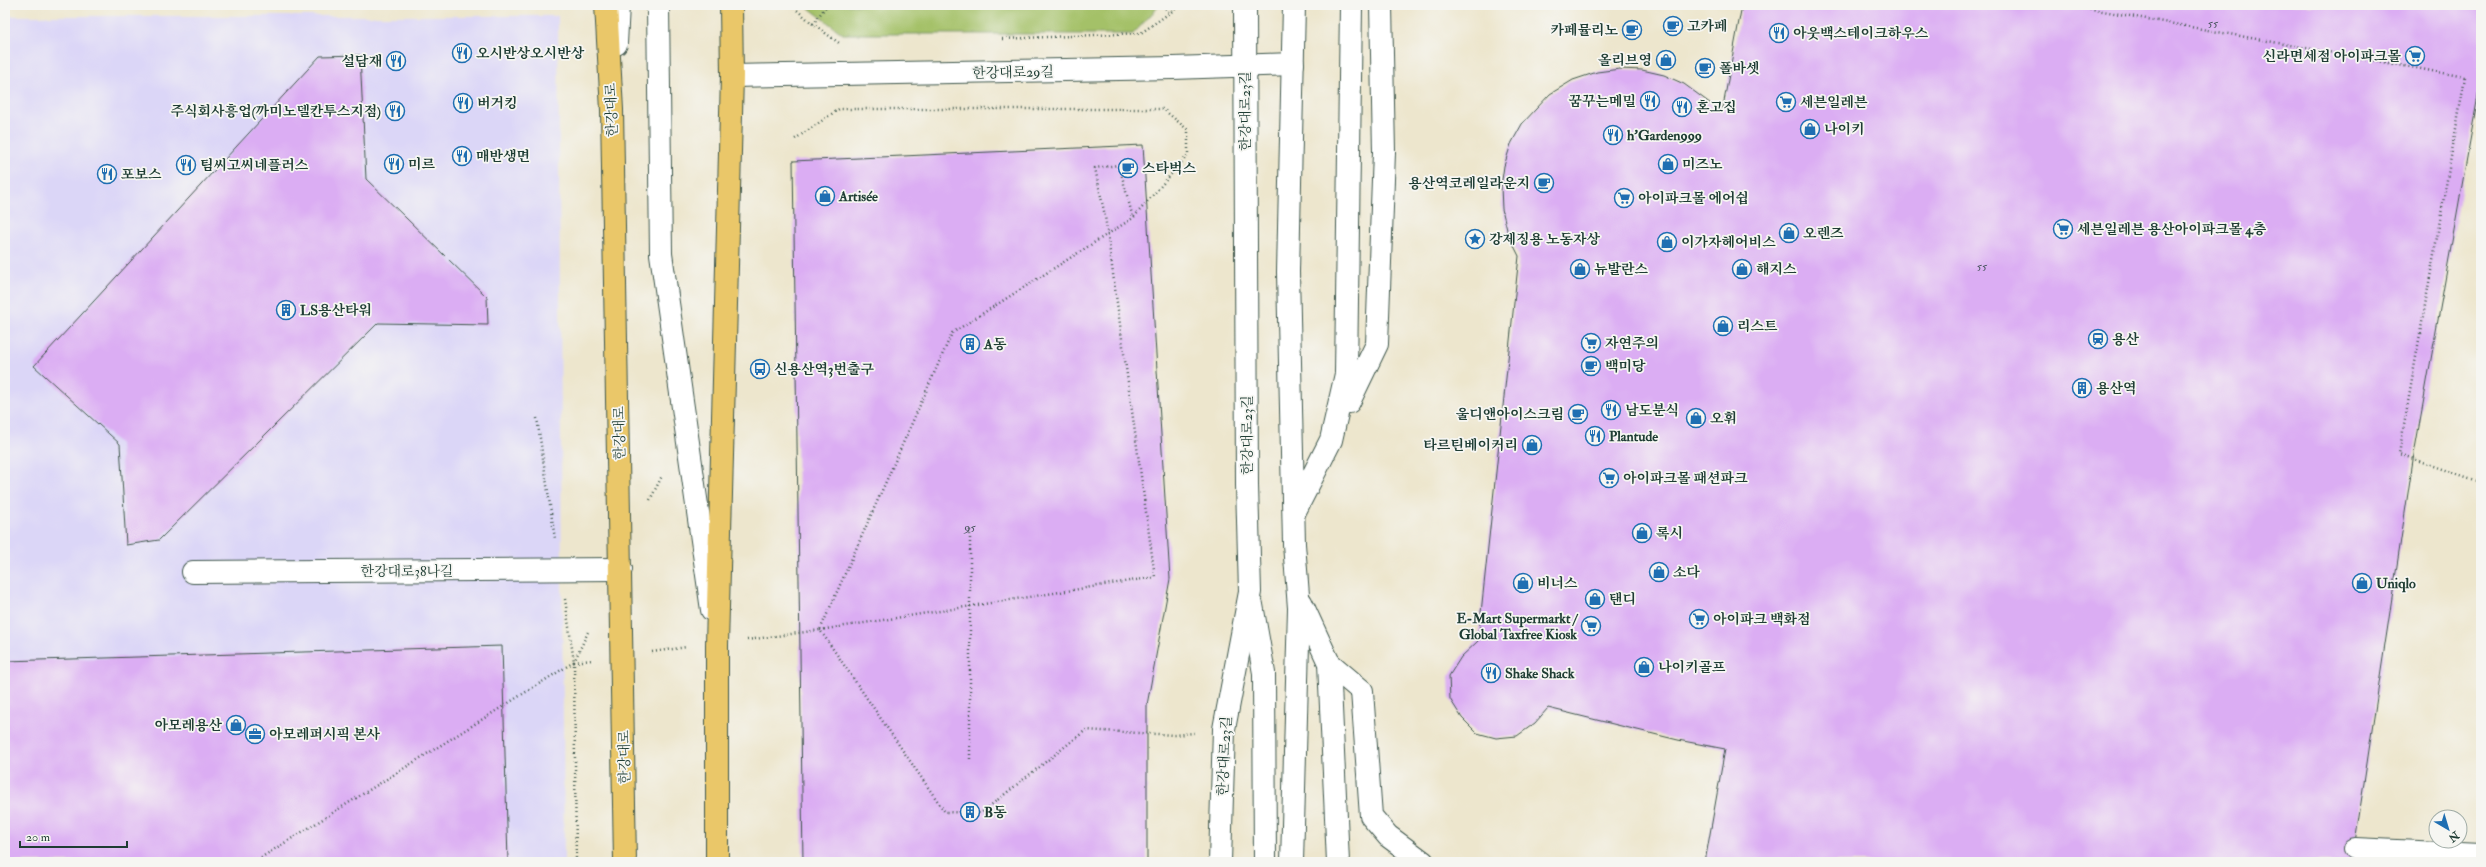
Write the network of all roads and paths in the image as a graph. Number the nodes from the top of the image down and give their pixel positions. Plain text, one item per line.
1 (606, 5) edge
2 (618, 5) edge
3 (658, 5) edge
4 (731, 5) edge
5 (791, 5) edge
6 (827, 5) edge
7 (1163, 5) edge
8 (1181, 5) edge
9 (1245, 5) edge
10 (1294, 5) edge
11 (1351, 5) edge
12 (1381, 5) edge
13 (2070, 5) edge
14 (1170, 14) junction
15 (812, 24) junction
16 (1000, 39) dead end
17 (842, 44) dead end
18 (1293, 64) junction
19 (1245, 65) junction
20 (732, 76) junction
21 (612, 110) junction
22 (795, 139) dead end
23 (1133, 218) junction
24 (537, 418) dead end
25 (1331, 440) junction
26 (2481, 482) edge
27 (1294, 514) junction
28 (970, 530) dead end
29 (556, 544) dead end
30 (621, 570) junction
31 (192, 572) dead end
32 (564, 591) dead end
33 (1297, 591) junction
34 (1250, 592) junction
35 (820, 630) junction
36 (741, 640) dead end
37 (717, 645) junction
38 (693, 647) dead end
39 (646, 653) dead end
40 (598, 659) dead end
41 (574, 662) junction
42 (1329, 670) junction
43 (1224, 729) junction
44 (970, 761) dead end
45 (2354, 848) dead end
46 (2481, 854) edge
47 (254, 862) edge
48 (576, 862) edge
49 (625, 862) edge
50 (717, 862) edge
51 (1220, 862) edge
52 (1265, 862) edge
53 (1292, 862) edge
54 (1338, 862) edge
55 (1423, 862) edge

1 - 21 main road, 한강대로
2 - 21 street
3 - 37 street
4 - 20 main road
5 - 15 path
6 - 15 path
7 - 14 path
8 - 14 path
9 - 19 street, 한강대로23길
10 - 18 street
11 - 25 street
12 - 25 street
13 - 26 path, bridge
14 - 16 path
15 - 17 path
18 - 19 street, 한강대로29길
18 - 27 street
19 - 20 street, 한강대로29길
19 - 34 street, 한강대로23길
20 - 37 main road
21 - 30 main road, 한강대로
22 - 23 path
23 - 35 path
23 - 35 path
24 - 29 path
25 - 27 street
27 - 33 street
28 - 44 path
30 - 31 street, 한강대로38나길
30 - 49 main road, 한강대로
32 - 41 path
33 - 42 street
33 - 53 street
34 - 43 street, 한강대로23길
34 - 52 street
35 - 36 path
35 - 43 path
37 - 50 main road
38 - 39 path
40 - 41 path
41 - 47 path
41 - 48 path
42 - 54 street
42 - 55 street
43 - 51 street, 한강대로23길
45 - 46 street

